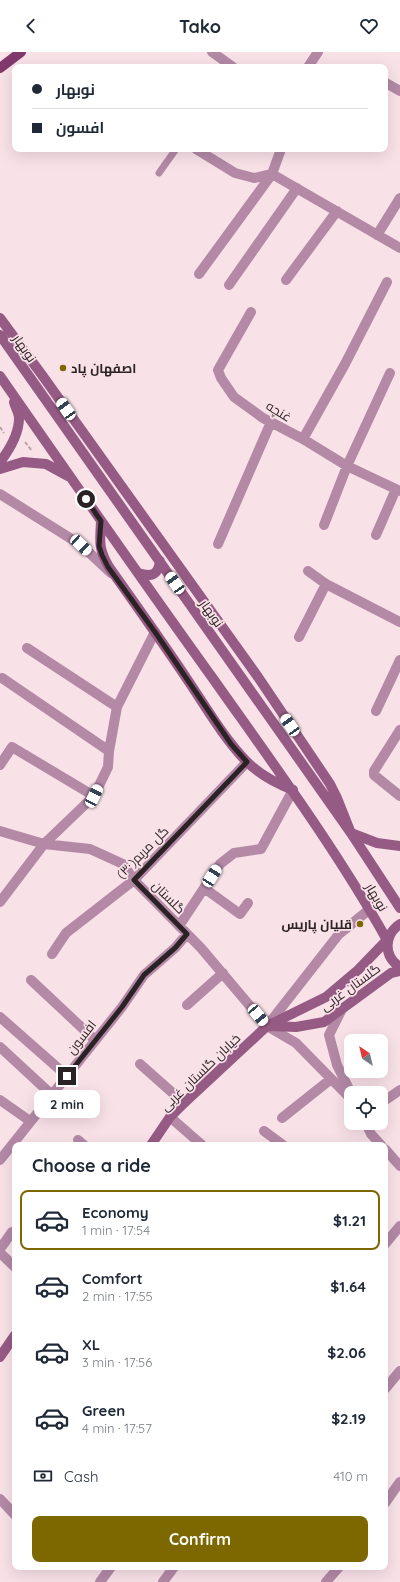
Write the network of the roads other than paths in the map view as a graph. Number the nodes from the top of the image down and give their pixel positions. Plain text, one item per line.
1 (21, 52) edge
2 (212, 52) edge
3 (318, 52) edge
4 (224, 56) edge
5 (231, 64) edge
6 (310, 64) edge
7 (0, 68) edge
8 (388, 85) edge
9 (400, 91) edge
10 (174, 152) edge
11 (201, 152) edge
12 (280, 152) edge
13 (159, 173) dead end
14 (272, 174) junction
15 (297, 188) junction
16 (400, 198) edge
17 (337, 211) junction
18 (377, 235) junction
19 (400, 248) edge
20 (199, 274) dead end
21 (286, 280) dead end
22 (388, 282) dead end
23 (229, 285) dead end
24 (251, 312) dead end
25 (0, 318) edge
26 (0, 335) edge
27 (390, 373) dead end
28 (0, 376) edge
29 (42, 376) junction
30 (33, 381) junction
31 (9, 389) junction
32 (271, 422) junction
33 (303, 439) junction
34 (0, 462) edge
35 (347, 466) junction
36 (107, 467) junction
37 (0, 468) edge
38 (98, 473) junction
39 (70, 476) junction
40 (398, 490) edge
41 (0, 494) edge
42 (101, 521) junction
43 (324, 525) dead end
44 (376, 536) dead end
45 (218, 544) dead end
46 (160, 561) junction
47 (308, 571) dead end
48 (138, 573) junction
49 (115, 577) junction
50 (326, 584) junction
51 (400, 622) edge
52 (155, 632) junction
53 (300, 637) dead end
54 (27, 648) dead end
55 (400, 660) edge
56 (2, 678) dead end
57 (118, 707) junction
58 (376, 710) dead end
59 (400, 730) edge
60 (109, 751) junction
61 (247, 762) junction
62 (0, 765) edge
63 (292, 790) junction
64 (94, 796) junction
65 (400, 796) edge
66 (1, 833) edge
67 (351, 833) junction
68 (44, 844) junction
69 (400, 846) edge
70 (134, 880) junction
71 (204, 888) junction
72 (0, 902) edge
73 (248, 903) dead end
74 (400, 906) edge
75 (370, 909) junction
76 (400, 924) edge
77 (179, 926) junction
78 (187, 934) junction
79 (388, 940) junction
80 (52, 954) dead end
81 (400, 967) edge
82 (400, 971) edge
83 (223, 973) junction
84 (31, 980) dead end
85 (188, 1005) dead end
86 (340, 1011) junction
87 (0, 1017) edge
88 (267, 1026) junction
89 (95, 1040) junction
90 (0, 1047) edge
91 (140, 1064) dead end
92 (67, 1076) junction
93 (331, 1079) junction
94 (348, 1086) edge
95 (400, 1090) edge
96 (344, 1092) edge
97 (52, 1095) junction
98 (388, 1098) edge
99 (0, 1100) edge
100 (184, 1103) junction
101 (170, 1117) junction
102 (282, 1118) dead end
103 (30, 1121) junction
104 (370, 1130) edge
105 (264, 1131) dead end
106 (15, 1142) edge
107 (153, 1142) edge
108 (199, 1142) edge
109 (279, 1142) edge
110 (378, 1142) edge
111 (12, 1146) edge
112 (388, 1153) edge
113 (0, 1160) edge
114 (400, 1166) edge
115 (400, 1226) edge
116 (12, 1232) dead end
117 (388, 1240) edge
118 (0, 1249) edge
119 (0, 1253) edge
120 (12, 1264) edge
121 (12, 1346) edge
122 (0, 1357) edge
123 (400, 1371) edge
124 (388, 1385) edge
125 (400, 1482) edge
126 (388, 1497) edge
127 (0, 1499) edge
128 (12, 1512) edge
129 (109, 1570) edge
130 (172, 1570) edge
131 (336, 1570) edge
132 (100, 1582) edge
133 (163, 1582) edge
134 (326, 1582) edge

1 - 7 main road
2 - 4 street
3 - 6 street
4 - 5 street
8 - 9 street
10 - 13 lane
11 - 14 street
12 - 14 street
14 - 15 street
14 - 20 street
15 - 17 street
15 - 23 street
16 - 18 street
17 - 18 street
17 - 21 street
18 - 19 street
22 - 33 street
24 - 32 street, غنچه
25 - 29 main road
26 - 30 main road, نوبهار
27 - 35 street
28 - 31 main road, نوبهار
29 - 30 main road
29 - 36 main road
30 - 38 main road, نوبهار
31 - 34 main road
31 - 39 main road, نوبهار
32 - 33 street, غنچه
32 - 45 street
33 - 35 street, غنچه
35 - 40 street, غنچه
35 - 43 street
36 - 38 main road
36 - 67 main road
37 - 39 main road
38 - 46 main road, نوبهار
39 - 42 main road, نوبهار
40 - 44 street
41 - 49 street
42 - 48 main road, نوبهار
42 - 49 main road
46 - 48 main road
46 - 67 main road, نوبهار
47 - 50 street
48 - 63 main road, نوبهار
49 - 52 main road
50 - 51 street
50 - 53 street
52 - 57 street
52 - 61 main road
54 - 57 street
55 - 58 street
56 - 60 street
57 - 60 street
59 - 65 street
60 - 64 street
61 - 63 main road
61 - 70 street, گل مریم(۳۰)
62 - 64 street
63 - 71 street
63 - 75 main road, نوبهار
64 - 68 street
66 - 68 street, گلستان
67 - 69 main road
67 - 74 main road, نوبهار
68 - 70 street, گلستان
68 - 72 street
70 - 77 street, گلستان
70 - 80 street, گل مریم(۳۰)
71 - 73 street
71 - 77 street
75 - 79 main road, نوبهار
75 - 88 street
76 - 79 main road, خیابان گلستان غربی
77 - 78 street, گلستان
78 - 83 street, گلستان
78 - 89 street, افسون
79 - 81 main road, نوبهار
79 - 88 main road, خیابان گلستان غربی
82 - 86 main road, گلستان غربی
83 - 85 street
83 - 88 street, گلستان
84 - 89 street
86 - 88 main road, گلستان غربی
86 - 94 street
87 - 92 street
88 - 93 street, گلستان
88 - 100 main road, خیابان گلستان غربی
89 - 92 street, افسون
90 - 97 street
91 - 100 street
92 - 97 street, افسون
93 - 96 street, گلستان
93 - 102 street
95 - 98 street
97 - 103 street, افسون
99 - 103 street
100 - 101 main road, خیابان گلستان غربی
101 - 107 main road, خیابان گلستان غربی
101 - 108 street
103 - 106 street, افسون
104 - 110 street
105 - 109 street
111 - 113 street, افسون
112 - 114 street
115 - 117 street
116 - 118 street
119 - 120 street
121 - 122 main road
123 - 124 street
125 - 126 street
127 - 128 street
129 - 132 street
130 - 133 street
131 - 134 street

